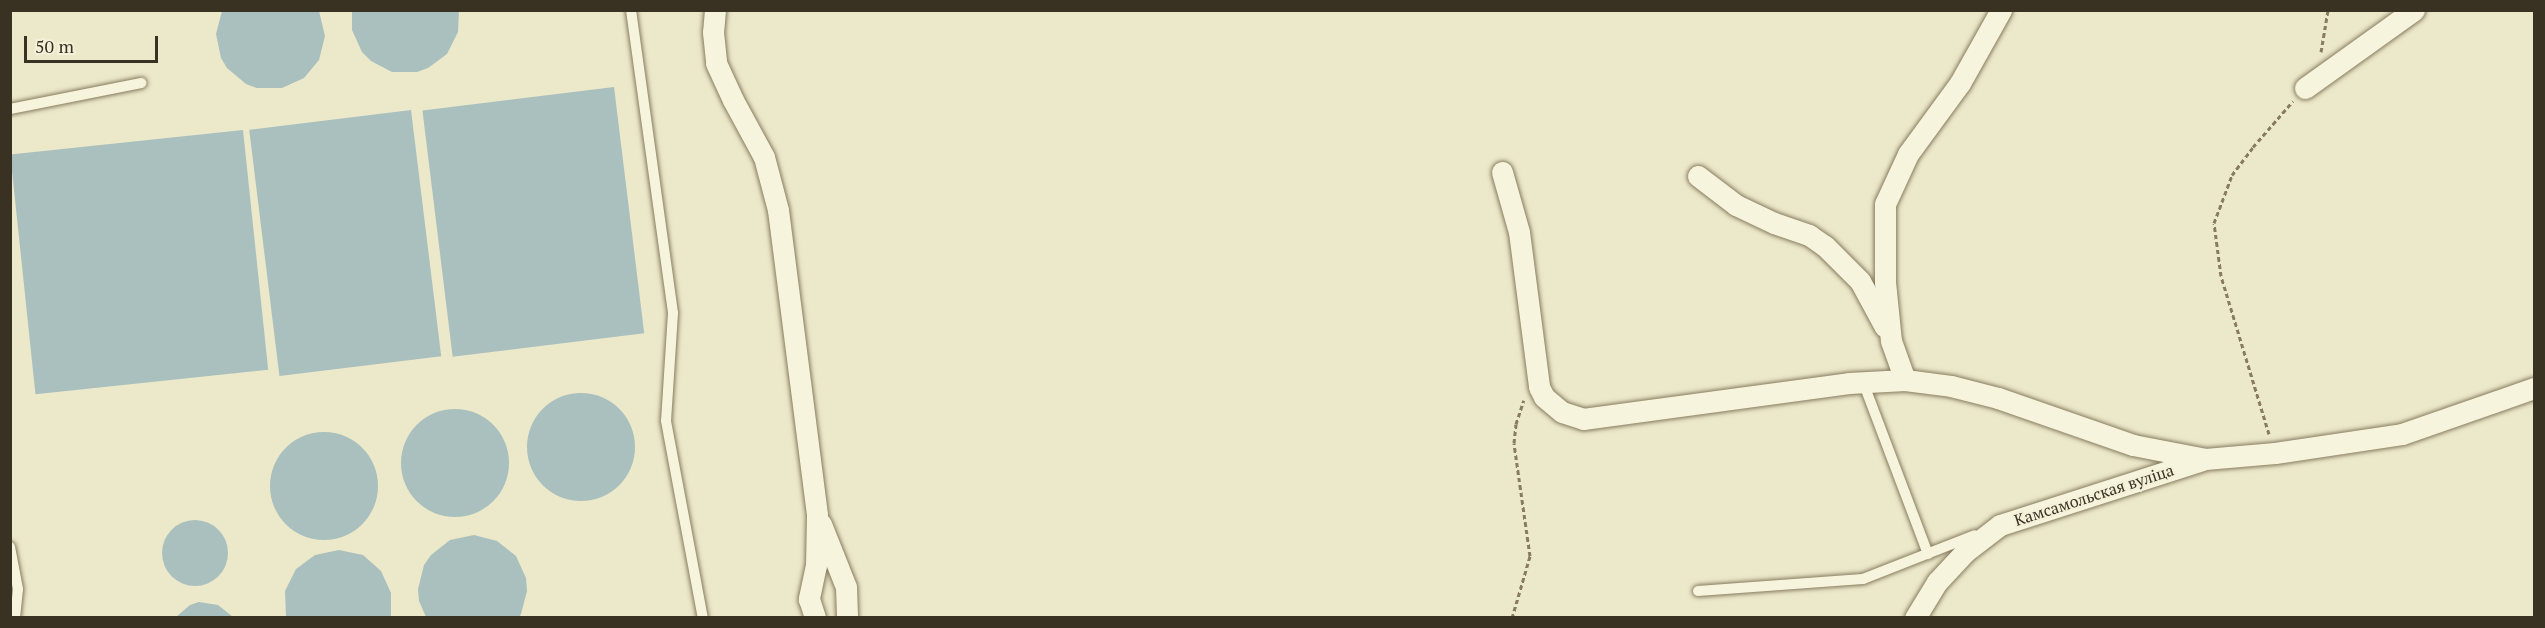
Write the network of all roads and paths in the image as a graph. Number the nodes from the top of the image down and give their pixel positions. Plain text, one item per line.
1 (632, 10) edge
2 (715, 10) edge
3 (2001, 10) edge
4 (2328, 10) edge
5 (2414, 10) edge
6 (2320, 54) dead end
7 (141, 83) dead end
8 (2305, 88) joint
9 (10, 109) edge
10 (1502, 172) dead end
11 (1698, 176) dead end
12 (1891, 341) junction
13 (1537, 380) junction
14 (1905, 380) junction
15 (1863, 382) junction
16 (2535, 388) edge
17 (2275, 453) junction
18 (2205, 459) junction
19 (817, 515) junction
20 (2000, 525) junction
21 (10, 546) edge
22 (1928, 554) junction
23 (1698, 591) dead end
24 (811, 611) edge
25 (15, 618) edge
26 (703, 618) edge
27 (847, 618) edge
28 (1512, 618) edge
29 (1915, 618) edge

1 - 26 lane
2 - 19 street
3 - 12 street
4 - 6 path
5 - 8 street
7 - 9 lane
8 - 17 path
10 - 13 street
11 - 12 street
12 - 14 street
13 - 15 street, Камсамольская вуліца
13 - 28 path
14 - 15 street, Камсамольская вуліца
14 - 18 street, Камсамольская вуліца
15 - 22 lane
16 - 17 street, Камсамольская вуліца
17 - 18 street, Камсамольская вуліца
18 - 20 street, Камсамольская вуліца
19 - 24 street
19 - 27 street
20 - 22 lane
20 - 29 street, Камсамольская вуліца
21 - 25 lane
22 - 23 lane

